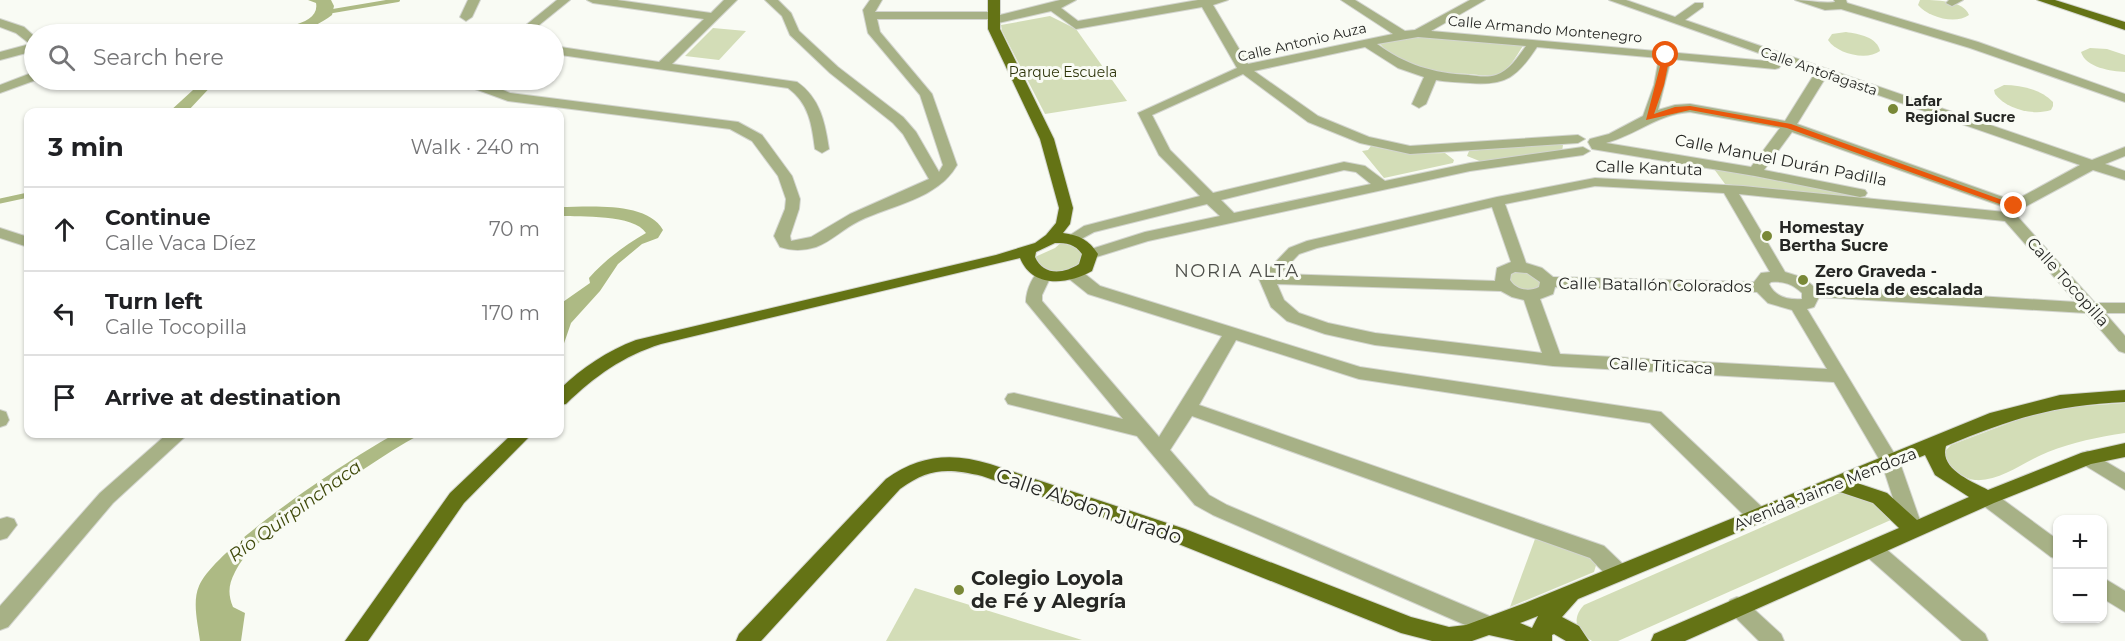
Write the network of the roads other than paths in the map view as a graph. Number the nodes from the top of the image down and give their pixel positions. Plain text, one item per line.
1 (474, 0) edge
2 (564, 0) edge
3 (592, 0) edge
4 (731, 0) edge
5 (771, 0) edge
6 (876, 0) edge
7 (994, 0) edge
8 (1070, 0) edge
9 (1222, 0) edge
10 (1347, 0) edge
11 (1479, 0) edge
12 (1615, 0) edge
13 (1801, 0) edge
14 (2043, 0) edge
15 (1205, 2) edge
16 (1841, 3) edge
17 (1036, 5) edge
18 (1698, 5) dead end
19 (1053, 7) junction
20 (870, 15) junction
21 (466, 17) dead end
22 (713, 17) junction
23 (994, 17) junction
24 (1676, 21) junction
25 (0, 23) edge
26 (534, 24) edge
27 (2125, 26) edge
28 (24, 33) edge
29 (1418, 33) junction
30 (1403, 35) junction
31 (1366, 42) junction
32 (1534, 44) junction
33 (24, 49) edge
34 (564, 51) edge
35 (1666, 55) junction
36 (0, 56) edge
37 (662, 66) junction
38 (1244, 69) junction
39 (1822, 73) junction
40 (1431, 76) junction
41 (24, 80) edge
42 (0, 89) edge
43 (490, 90) edge
44 (2125, 98) edge
45 (1419, 104) dead end
46 (1649, 118) junction
47 (1789, 126) junction
48 (1588, 145) junction
49 (822, 149) dead end
50 (1453, 149) junction
51 (2125, 151) edge
52 (2091, 165) junction
53 (1470, 167) junction
54 (1755, 172) junction
55 (2125, 176) edge
56 (937, 181) junction
57 (1382, 186) junction
58 (1729, 190) junction
59 (1213, 199) junction
60 (1497, 201) junction
61 (1958, 212) junction
62 (2012, 212) junction
63 (1231, 219) junction
64 (0, 233) edge
65 (1051, 238) junction
66 (1072, 239) junction
67 (24, 241) edge
68 (1029, 250) junction
69 (1090, 254) junction
70 (1520, 267) junction
71 (1044, 274) junction
72 (1074, 274) junction
73 (1780, 276) junction
74 (1267, 279) junction
75 (1548, 282) junction
76 (1506, 286) junction
77 (1762, 287) junction
78 (1810, 291) junction
79 (1531, 296) junction
80 (1797, 305) junction
81 (2092, 308) junction
82 (2125, 308) edge
83 (1232, 333) junction
84 (2125, 347) edge
85 (1553, 360) junction
86 (1837, 376) junction
87 (564, 396) edge
88 (2125, 396) edge
89 (1014, 399) dead end
90 (1188, 408) junction
91 (1144, 430) junction
92 (174, 438) edge
93 (519, 438) edge
94 (1938, 443) junction
95 (1160, 450) junction
96 (2125, 450) edge
97 (2088, 458) junction
98 (1891, 463) junction
99 (2125, 483) edge
100 (1838, 484) junction
101 (1987, 498) junction
102 (1758, 516) junction
103 (1913, 529) junction
104 (2053, 547) edge
105 (1872, 549) junction
106 (1619, 573) junction
107 (2107, 589) edge
108 (2125, 603) edge
109 (1737, 606) junction
110 (0, 621) edge
111 (1486, 625) junction
112 (1549, 629) edge
113 (356, 641) edge
114 (747, 641) edge
115 (1662, 641) edge
116 (1773, 641) edge
117 (1977, 641) edge

1 - 21 street
2 - 26 street
3 - 22 street
4 - 22 street
5 - 56 street
6 - 20 street
7 - 23 main road
8 - 19 street
9 - 15 street
10 - 30 street
11 - 29 street
12 - 24 street, Calle Antofagasta
13 - 16 street
14 - 27 main road
15 - 19 street
15 - 38 street, Calle Manuel Durán Padilla
16 - 44 street
17 - 19 street
17 - 23 street
18 - 24 street
20 - 23 street
20 - 56 street
22 - 37 street
23 - 65 main road
24 - 39 street, Calle Antofagasta
25 - 28 street
29 - 30 street, Calle Armando Montenegro
29 - 32 street, Calle Armando Montenegro
30 - 31 street, Calle Antonio Auza
31 - 38 street, Calle Antonio Auza
31 - 40 street
32 - 35 street, Calle Armando Montenegro
32 - 40 street
33 - 36 street
34 - 37 street
35 - 39 street, Calle Armando Montenegro
35 - 46 street
37 - 49 street
38 - 50 street, Calle Manuel Durán Padilla
38 - 59 street, Calle Antonio Auza
39 - 47 street
39 - 52 street, Calle Antofagasta
40 - 45 street
41 - 42 street
43 - 56 street
46 - 47 street, Calle Tocopilla
46 - 48 street, Calle Tocopilla
47 - 54 street
47 - 62 street, Calle Tocopilla
48 - 50 street, Calle Manuel Durán Padilla
48 - 53 street
48 - 54 street, Calle Manuel Durán Padilla
50 - 53 street
51 - 52 street
52 - 55 street, Calle Antofagasta
52 - 62 street
53 - 57 street
54 - 61 street, Calle Manuel Durán Padilla
57 - 59 street
57 - 63 street
58 - 60 street, Calle Kantuta
58 - 61 street, Calle Kantuta
58 - 73 street
59 - 63 street
59 - 66 street
60 - 70 street
60 - 74 street, Calle Kantuta
61 - 62 street, Calle Kantuta
62 - 81 street, Calle Tocopilla
63 - 69 street
64 - 67 street
65 - 66 main road
65 - 68 main road
66 - 69 main road
68 - 71 main road
68 - 87 main road
69 - 72 main road
70 - 75 street
70 - 76 street
71 - 72 main road
71 - 91 street
72 - 83 street
73 - 77 street
73 - 78 street
74 - 76 street
74 - 85 street, Calle Titicaca
75 - 77 street, Calle Batallón Colorados
75 - 79 street
76 - 79 street
77 - 80 street
78 - 80 street
78 - 81 street
79 - 85 street
80 - 86 street
81 - 82 street
81 - 84 street, Calle Tocopilla
83 - 90 street
83 - 102 street
85 - 86 street, Calle Titicaca
86 - 98 street
88 - 94 main road, Avenida Jaime Mendoza
89 - 91 street
90 - 95 street
90 - 106 street
91 - 95 street
92 - 110 street
93 - 113 main road
94 - 98 main road, Avenida Jaime Mendoza
94 - 101 main road
95 - 111 street
96 - 97 main road
97 - 99 street
97 - 101 main road
98 - 100 main road, Avenida Jaime Mendoza
98 - 103 street
100 - 102 main road, Avenida Jaime Mendoza
100 - 103 main road
101 - 103 main road
101 - 104 street
102 - 106 main road, Avenida Jaime Mendoza
103 - 105 main road
105 - 109 main road
105 - 117 street
106 - 112 main road, Avenida Jaime Mendoza
107 - 108 street
109 - 115 main road
109 - 116 street
111 - 112 main road, Calle Abdon Jurado
111 - 112 main road
111 - 114 main road, Calle Abdon Jurado

